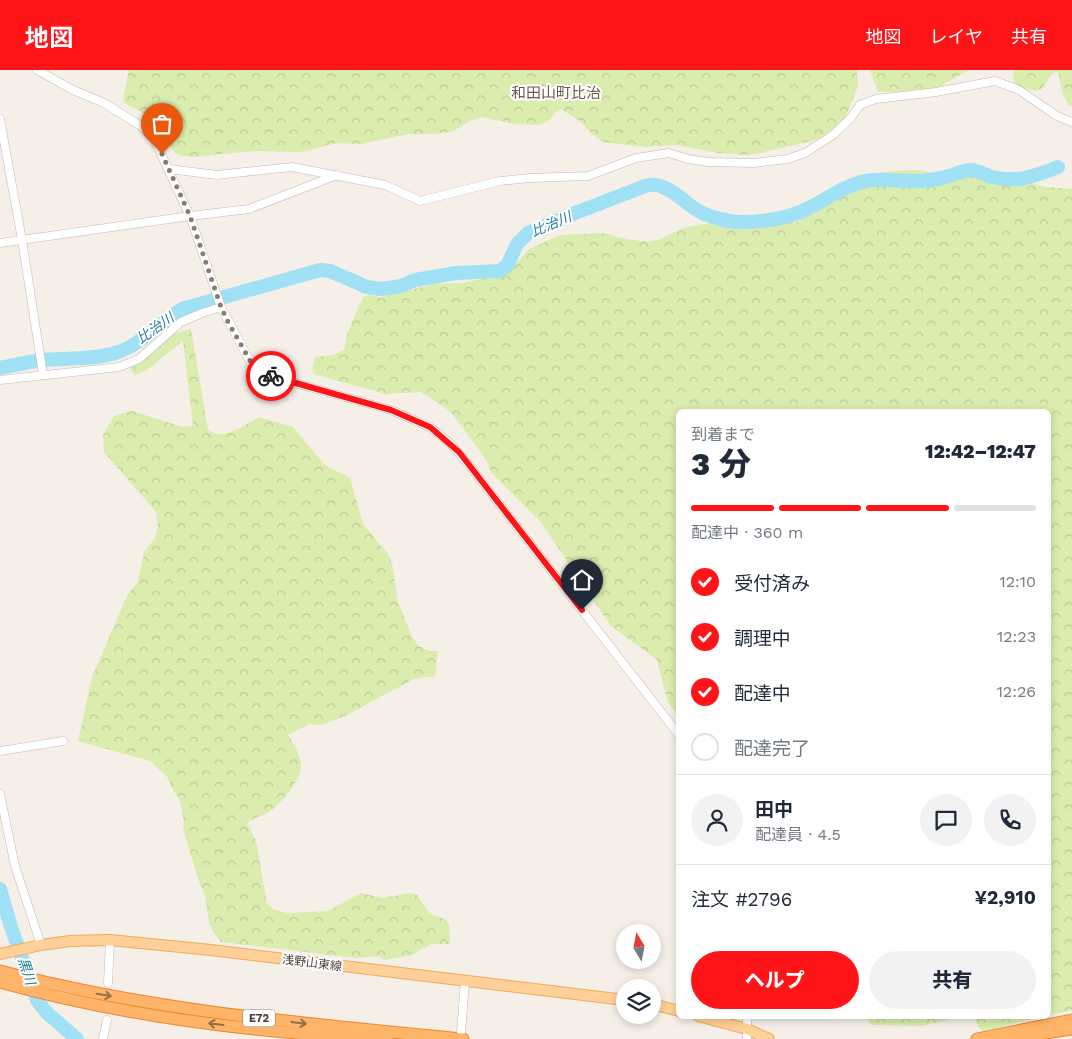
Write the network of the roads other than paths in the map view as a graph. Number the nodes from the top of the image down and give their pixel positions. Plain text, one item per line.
1 (36, 70) edge
2 (0, 119) edge
3 (1072, 122) edge
4 (168, 169) junction
5 (337, 175) junction
6 (190, 216) junction
7 (22, 240) junction
8 (0, 243) edge
9 (221, 307) junction
10 (43, 374) junction
11 (0, 380) edge
12 (676, 731) edge
13 (63, 741) dead end
14 (0, 751) edge
15 (0, 794) edge
16 (110, 940) junction
17 (40, 945) junction
18 (3, 954) edge
19 (0, 971) edge
20 (0, 982) edge
21 (464, 982) junction
22 (108, 983) dead end
23 (616, 999) edge
24 (661, 1006) edge
25 (676, 1010) edge
26 (706, 1019) edge
27 (747, 1019) edge
28 (107, 1020) dead end
29 (1072, 1020) edge
30 (1072, 1029) edge
31 (747, 1034) edge
32 (462, 1035) edge
33 (105, 1039) edge
34 (387, 1039) edge
35 (768, 1039) edge
36 (976, 1039) edge
37 (1001, 1039) edge

1 - 4 street
2 - 7 street
3 - 5 street
4 - 5 street
4 - 6 street
5 - 6 street
6 - 7 street
6 - 9 street
7 - 8 street
7 - 10 street
9 - 10 street
9 - 12 street
10 - 11 street
13 - 14 street
15 - 17 street
16 - 17 main road, 浅野山東線
16 - 21 main road, 浅野山東線
16 - 22 street
17 - 18 main road, 浅野山東線
19 -> 32 highway, E72
34 -> 20 highway, E72
21 - 23 main road, 浅野山東線
21 - 32 street
24 - 25 main road
26 - 31 main road
27 - 31 street
28 - 33 street
29 - 36 highway
30 - 37 highway
31 - 35 main road

